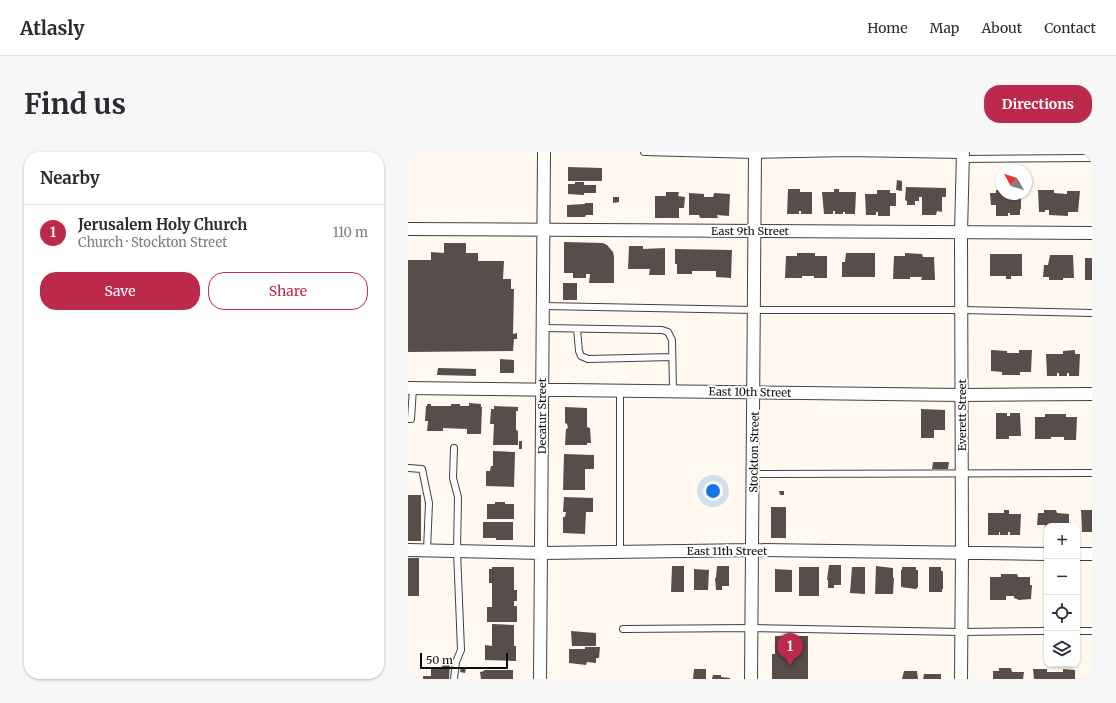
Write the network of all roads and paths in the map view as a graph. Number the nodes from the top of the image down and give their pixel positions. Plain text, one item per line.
1 (544, 152) edge
2 (644, 152) edge
3 (755, 154) edge
4 (963, 155) edge
5 (1092, 158) edge
6 (408, 229) edge
7 (544, 230) junction
8 (755, 232) junction
9 (961, 233) junction
10 (1092, 233) edge
11 (543, 306) junction
12 (755, 310) junction
13 (962, 310) junction
14 (1092, 313) edge
15 (542, 328) junction
16 (577, 329) junction
17 (672, 357) junction
18 (410, 388) edge
19 (542, 391) junction
20 (620, 391) junction
21 (673, 391) junction
22 (754, 391) junction
23 (1092, 394) edge
24 (962, 395) junction
25 (410, 419) edge
26 (454, 448) dead end
27 (408, 468) edge
28 (962, 473) junction
29 (1092, 473) edge
30 (753, 474) junction
31 (408, 550) edge
32 (427, 550) junction
33 (753, 550) junction
34 (457, 552) junction
35 (620, 552) junction
36 (542, 553) junction
37 (962, 553) junction
38 (1044, 554) edge
39 (1080, 554) edge
40 (1092, 554) edge
41 (752, 628) junction
42 (623, 629) dead end
43 (1044, 631) edge
44 (1080, 631) edge
45 (1092, 631) edge
46 (961, 632) junction
47 (454, 679) edge
48 (540, 679) edge
49 (751, 679) edge
50 (961, 679) edge

1 - 7 street, Decatur Street
2 - 3 lane
3 - 4 lane
3 - 8 street, Stockton Street
4 - 5 lane
4 - 9 street, Everett Street
6 - 7 street, East 9th Street
7 - 8 street, East 9th Street
7 - 11 street, Decatur Street
8 - 9 street, East 9th Street
8 - 12 street, Stockton Street
9 - 10 street, East 9th Street
9 - 13 street, Everett Street
11 - 12 lane
11 - 15 street, Decatur Street
12 - 13 lane
12 - 22 street, Stockton Street
13 - 14 lane
13 - 24 street, Everett Street
15 - 16 lane
15 - 19 street, Decatur Street
16 - 17 lane
16 - 17 lane
17 - 21 lane
18 - 19 street, East 10th Street
18 - 25 lane
19 - 20 street, East 10th Street
19 - 36 street, Decatur Street
20 - 21 street, East 10th Street
20 - 35 lane
21 - 22 street, East 10th Street
22 - 24 street, East 10th Street
22 - 30 street, Stockton Street
23 - 24 street, East 10th Street
24 - 28 street, Everett Street
26 - 34 lane
27 - 32 lane
28 - 29 lane
28 - 30 lane
28 - 37 street, Everett Street
30 - 33 street, Stockton Street
31 - 32 street, East 11th Street
32 - 34 street, East 11th Street
33 - 35 street, East 11th Street
33 - 37 street, East 11th Street
33 - 41 street, Stockton Street
34 - 36 street, East 11th Street
34 - 47 lane
35 - 36 street, East 11th Street
36 - 48 street, Decatur Street
37 - 38 street, East 11th Street
37 - 46 street, Everett Street
39 - 40 street
41 - 42 lane
41 - 46 lane
41 - 49 street, Stockton Street
43 - 46 lane
44 - 45 lane
46 - 50 street, Everett Street

